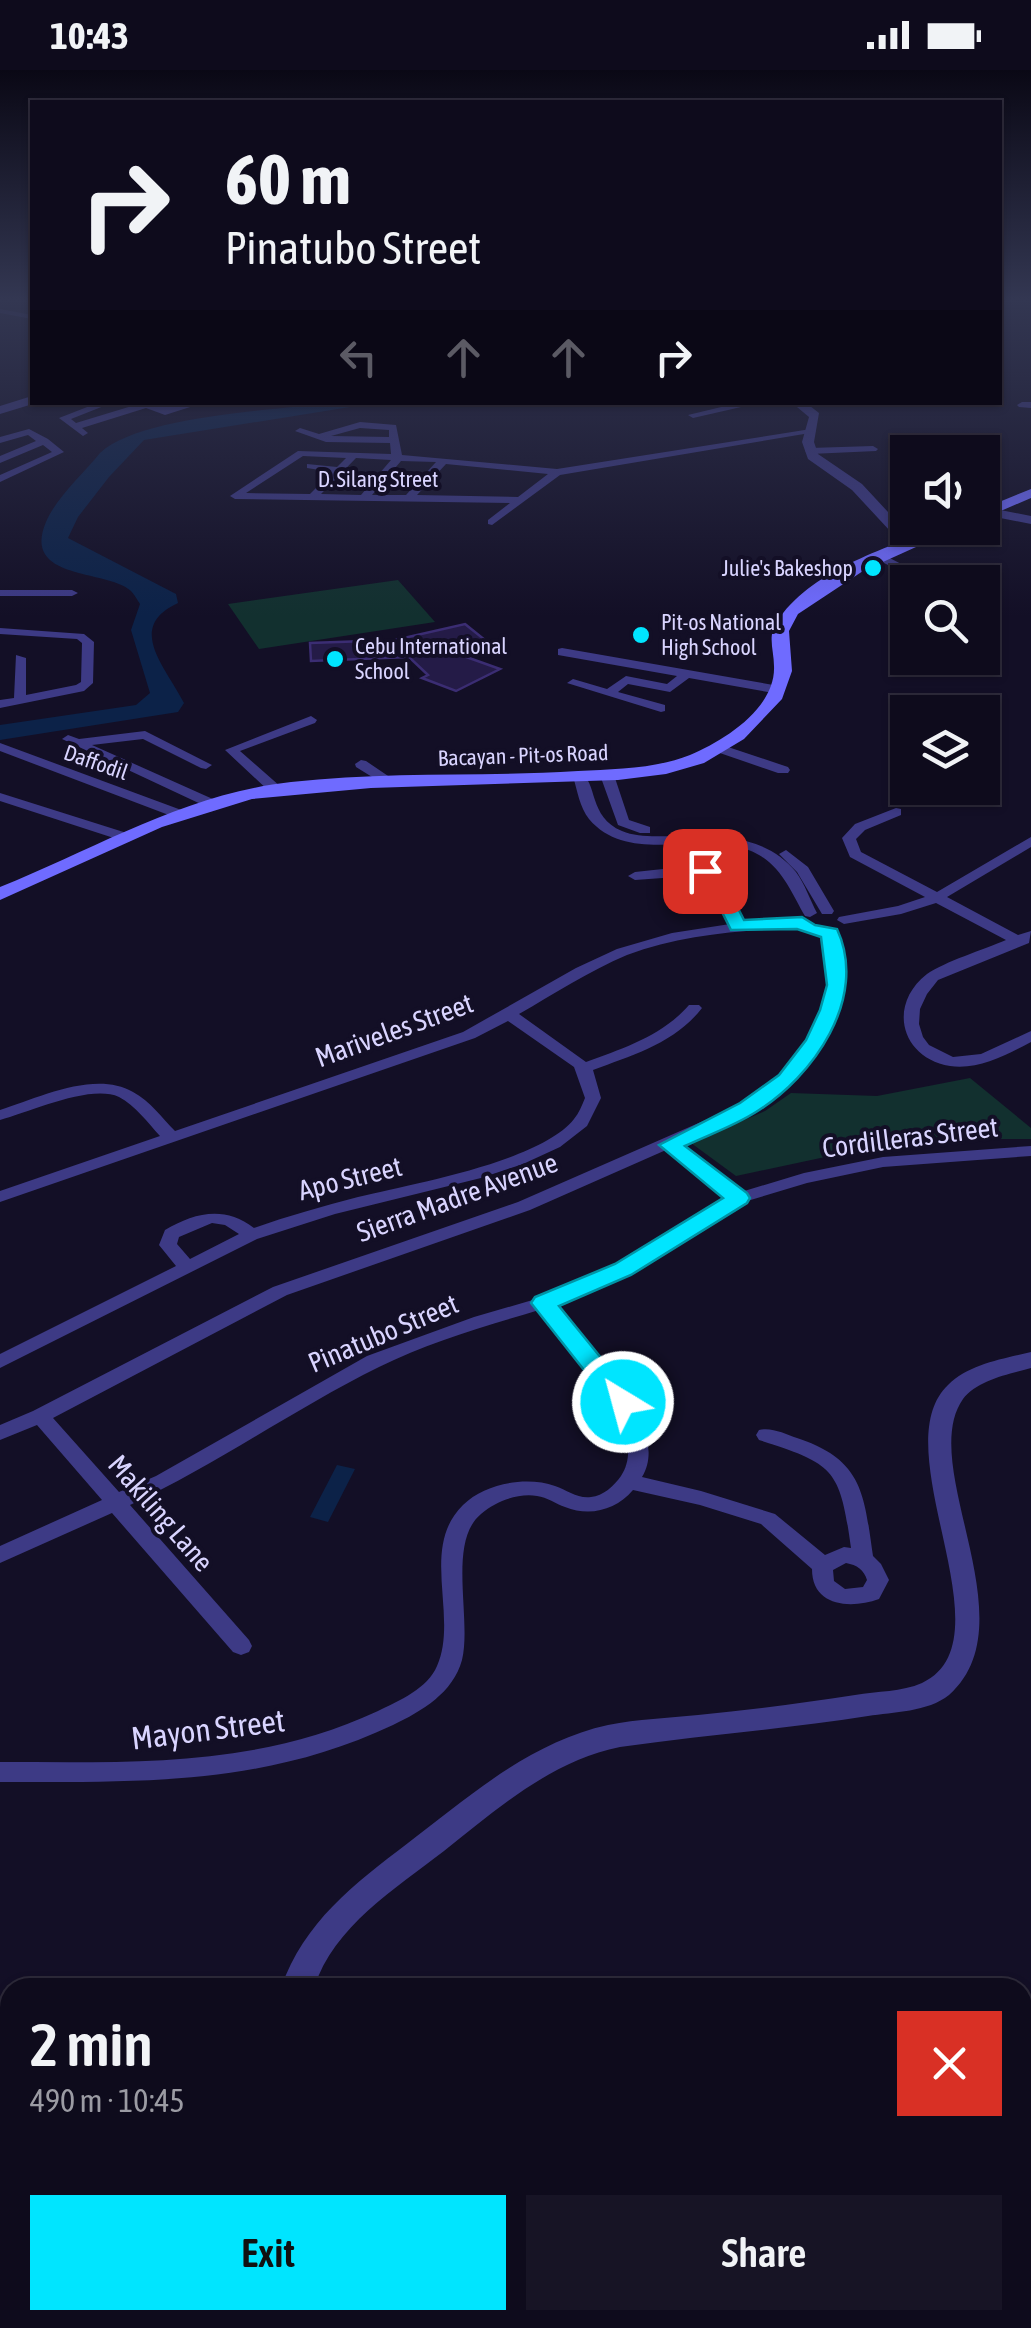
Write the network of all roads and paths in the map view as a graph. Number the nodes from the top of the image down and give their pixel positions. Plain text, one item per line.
1 (100, 405) edge
2 (146, 405) edge
3 (153, 405) edge
4 (190, 405) edge
5 (742, 405) edge
6 (801, 405) edge
7 (118, 414) junction
8 (693, 415) dead end
9 (133, 420) dead end
10 (812, 430) junction
11 (300, 432) dead end
12 (321, 436) junction
13 (2, 437) edge
14 (394, 440) junction
15 (46, 441) junction
16 (873, 449) dead end
17 (810, 451) junction
18 (354, 455) junction
19 (397, 457) junction
20 (0, 460) edge
21 (443, 461) junction
22 (599, 463) junction
23 (310, 466) dead end
24 (481, 466) junction
25 (517, 469) junction
26 (340, 470) junction
27 (386, 472) junction
28 (557, 472) junction
29 (400, 474) dead end
30 (414, 476) dead end
31 (1, 477) edge
32 (428, 477) junction
33 (472, 477) dead end
34 (462, 488) dead end
35 (1031, 493) edge
36 (311, 499) junction
37 (363, 499) junction
38 (408, 500) junction
39 (453, 500) junction
40 (499, 500) junction
41 (521, 500) junction
42 (1000, 504) edge
43 (1000, 511) edge
44 (1031, 520) edge
45 (492, 522) dead end
46 (890, 523) edge
47 (904, 545) edge
48 (878, 556) junction
49 (896, 565) edge
50 (0, 593) edge
51 (72, 593) dead end
52 (0, 604) edge
53 (21, 604) dead end
54 (0, 631) edge
55 (562, 652) dead end
56 (20, 658) dead end
57 (664, 672) junction
58 (685, 675) junction
59 (573, 684) dead end
60 (651, 685) junction
61 (780, 690) junction
62 (610, 692) junction
63 (20, 701) junction
64 (0, 704) edge
65 (661, 708) dead end
66 (311, 720) dead end
67 (0, 747) edge
68 (719, 748) junction
69 (362, 764) dead end
70 (782, 770) dead end
71 (607, 774) junction
72 (178, 776) junction
73 (580, 776) junction
74 (390, 782) junction
75 (276, 790) junction
76 (0, 798) edge
77 (210, 803) junction
78 (896, 812) dead end
79 (618, 813) junction
80 (180, 814) junction
81 (593, 816) junction
82 (128, 838) junction
83 (1031, 841) edge
84 (796, 871) junction
85 (635, 876) dead end
86 (0, 894) edge
87 (938, 897) junction
88 (828, 912) junction
89 (806, 918) junction
90 (738, 926) junction
91 (837, 927) junction
92 (1026, 941) edge
93 (694, 1008) dead end
94 (511, 1016) junction
95 (1028, 1040) edge
96 (584, 1068) junction
97 (0, 1115) edge
98 (170, 1136) junction
99 (670, 1145) junction
100 (1031, 1151) edge
101 (0, 1197) edge
102 (738, 1198) junction
103 (251, 1235) junction
104 (186, 1266) junction
105 (543, 1303) junction
106 (1031, 1360) edge
107 (0, 1362) edge
108 (40, 1416) junction
109 (0, 1432) edge
110 (766, 1435) dead end
111 (630, 1482) junction
112 (115, 1503) junction
113 (0, 1555) edge
114 (863, 1559) junction
115 (822, 1566) junction
116 (241, 1646) dead end
117 (0, 1772) edge
118 (300, 1978) edge

1 - 7 street
2 - 7 street
3 - 4 street
5 - 8 street
6 - 10 street
7 - 9 street
10 - 17 street
10 - 22 street
11 - 12 street
12 - 14 street
12 - 14 street
13 - 15 street
14 - 19 street
15 - 20 street
15 - 31 street
16 - 17 street
17 - 46 street
18 - 19 street
18 - 26 street
18 - 36 street, D. Silang Street
19 - 21 street
19 - 27 street
21 - 24 street
21 - 32 street
22 - 25 street
22 - 28 street
23 - 26 street
24 - 25 street
24 - 33 street
25 - 28 street
25 - 40 street
26 - 36 street
27 - 29 street
27 - 37 street
28 - 41 street
30 - 32 street
32 - 38 street
34 - 39 street
35 - 42 main road
36 - 37 street, D. Silang Street
37 - 38 street, D. Silang Street
38 - 39 street, D. Silang Street
39 - 40 street, D. Silang Street
40 - 41 street, D. Silang Street
41 - 45 street
43 - 44 street
47 - 48 main road
48 - 49 street
48 - 61 main road
50 - 51 street
52 - 53 street
54 - 63 street
55 - 57 street
56 - 63 street
57 - 58 street
57 - 60 street
58 - 60 street
58 - 61 street
59 - 62 street
60 - 62 street
61 - 68 main road, Bacayan - Pit-os Road
62 - 65 street
63 - 64 street
66 - 75 street
67 - 80 street, Daffodil
68 - 70 street
68 - 71 main road, Bacayan - Pit-os Road
69 - 74 street
71 - 73 main road, Bacayan - Pit-os Road
71 - 79 street
72 - 72 street
72 - 77 street
73 - 74 main road, Bacayan - Pit-os Road
73 - 81 street
74 - 75 main road, Bacayan - Pit-os Road
75 - 77 main road, Bacayan - Pit-os Road
76 - 82 street
77 - 80 main road, Bacayan - Pit-os Road
78 - 87 street
79 - 81 street
79 - 84 street
80 - 82 main road, Bacayan - Pit-os Road
81 - 84 street
82 - 86 main road, Bacayan - Pit-os Road
83 - 87 street
84 - 88 street
84 - 89 street
85 - 90 street
87 - 91 street
87 - 92 street
88 - 89 street, Mariveles Street
88 - 91 street
89 - 90 street, Mariveles Street
89 - 91 street
90 - 94 street, Mariveles Street
91 - 99 street, Sierra Madre Avenue
92 - 95 street
93 - 96 street
94 - 96 street
94 - 98 street, Mariveles Street
96 - 103 street, Apo Street
97 - 98 street
98 - 101 street, Mariveles Street
99 - 102 street
99 - 108 street, Sierra Madre Avenue
100 - 102 street, Cordilleras Street
102 - 105 street, Pinatubo Street
103 - 104 street, Apo Street
103 - 104 street
104 - 107 street, Apo Street
105 - 111 street
105 - 112 street, Pinatubo Street
106 - 118 street
108 - 109 street, Sierra Madre Avenue
108 - 112 street, Makiling Lane
110 - 114 street
111 - 115 street
111 - 117 street, Mayon Street
112 - 113 street, Pinatubo Street
112 - 116 street, Makiling Lane
114 - 115 street
114 - 115 street

